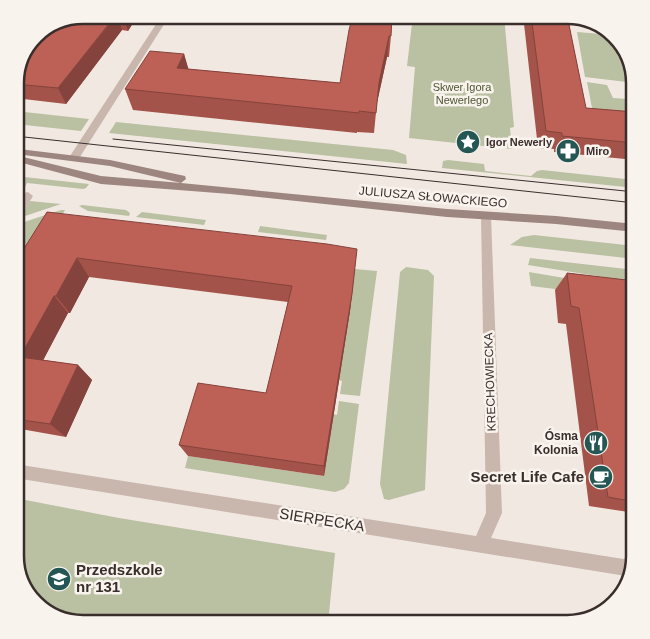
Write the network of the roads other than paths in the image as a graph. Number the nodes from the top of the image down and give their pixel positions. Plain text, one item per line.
1 (160, 24) edge
2 (24, 153) edge
3 (74, 158) junction
4 (24, 160) edge
5 (230, 190) junction
6 (28, 196) dead end
7 (24, 202) edge
8 (486, 216) junction
9 (626, 227) edge
10 (24, 472) edge
11 (480, 545) junction
12 (625, 567) edge

1 - 3 street
2 - 3 main road, JULIUSZA SŁOWACKIEGO
3 - 5 main road, JULIUSZA SŁOWACKIEGO
4 - 5 main road, JULIUSZA SŁOWACKIEGO
5 - 8 main road, JULIUSZA SŁOWACKIEGO
6 - 7 street
8 - 9 main road, JULIUSZA SŁOWACKIEGO
8 - 11 street, KRECHOWIECKA
10 - 11 street, SIERPECKA
11 - 12 street, SIERPECKA

